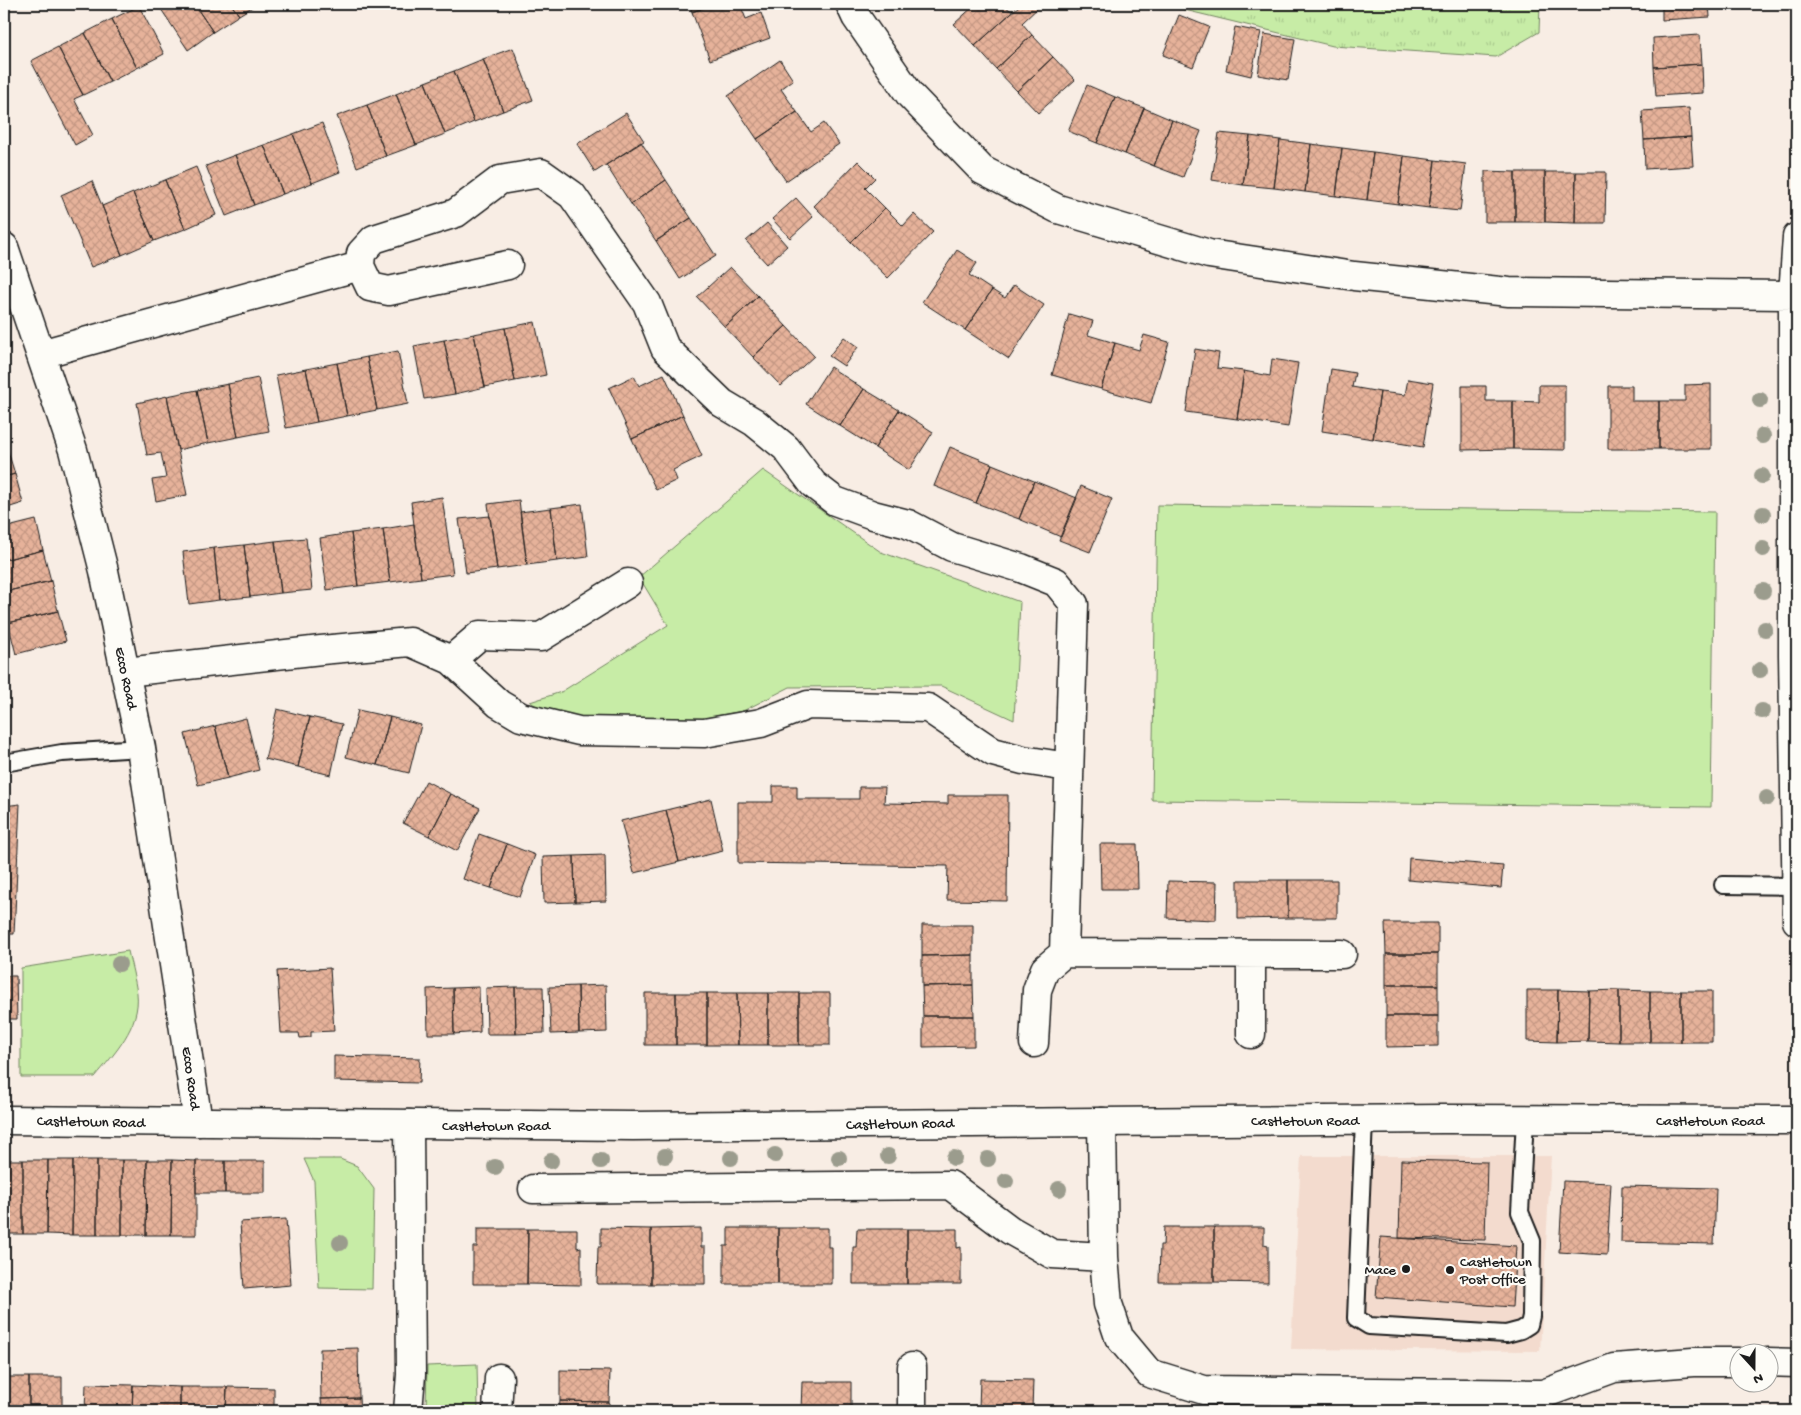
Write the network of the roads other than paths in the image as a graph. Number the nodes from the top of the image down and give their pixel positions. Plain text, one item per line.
1 (850, 4) edge
2 (1797, 237) edge
3 (4, 247) edge
4 (508, 265) dead end
5 (360, 266) junction
6 (1793, 295) junction
7 (41, 354) junction
8 (628, 583) dead end
9 (1795, 655) edge
10 (451, 660) junction
11 (126, 672) junction
12 (142, 748) junction
13 (4, 763) edge
14 (1068, 767) junction
15 (1797, 840) edge
16 (1723, 885) dead end
17 (1797, 886) edge
18 (1797, 921) edge
19 (1064, 953) junction
20 (1250, 954) junction
21 (1342, 954) dead end
22 (1251, 1034) dead end
23 (1034, 1043) dead end
24 (1525, 1119) junction
25 (4, 1120) edge
26 (1364, 1120) junction
27 (1797, 1120) edge
28 (198, 1122) junction
29 (1102, 1122) junction
30 (409, 1124) junction
31 (532, 1189) dead end
32 (1104, 1257) junction
33 (1728, 1362) edge
34 (1778, 1362) edge
35 (1797, 1363) edge
36 (912, 1367) dead end
37 (499, 1378) dead end
38 (1356, 1402) edge
39 (408, 1411) edge
40 (497, 1411) edge
41 (912, 1411) edge

1 - 6 street
2 - 6 street
3 - 7 street, Ecco Road
4 - 5 street
5 - 7 street
5 - 14 street
6 - 9 street
7 - 11 street, Ecco Road
8 - 10 street
9 - 15 street
10 - 11 street
10 - 14 street
11 - 12 street, Ecco Road
12 - 13 lane
12 - 28 street, Ecco Road
14 - 19 street
15 - 17 street
16 - 17 lane
17 - 18 street
19 - 20 street
19 - 23 street
20 - 21 street
20 - 22 street
24 - 26 street, Castletown Road
24 - 26 lane
24 - 27 street, Castletown Road
25 - 28 street, Castletown Road
26 - 29 street, Castletown Road
28 - 30 street, Castletown Road
29 - 30 street, Castletown Road
29 - 32 street
30 - 39 street
31 - 32 street
32 - 38 street
33 - 38 street
34 - 35 street
36 - 41 street
37 - 40 street

